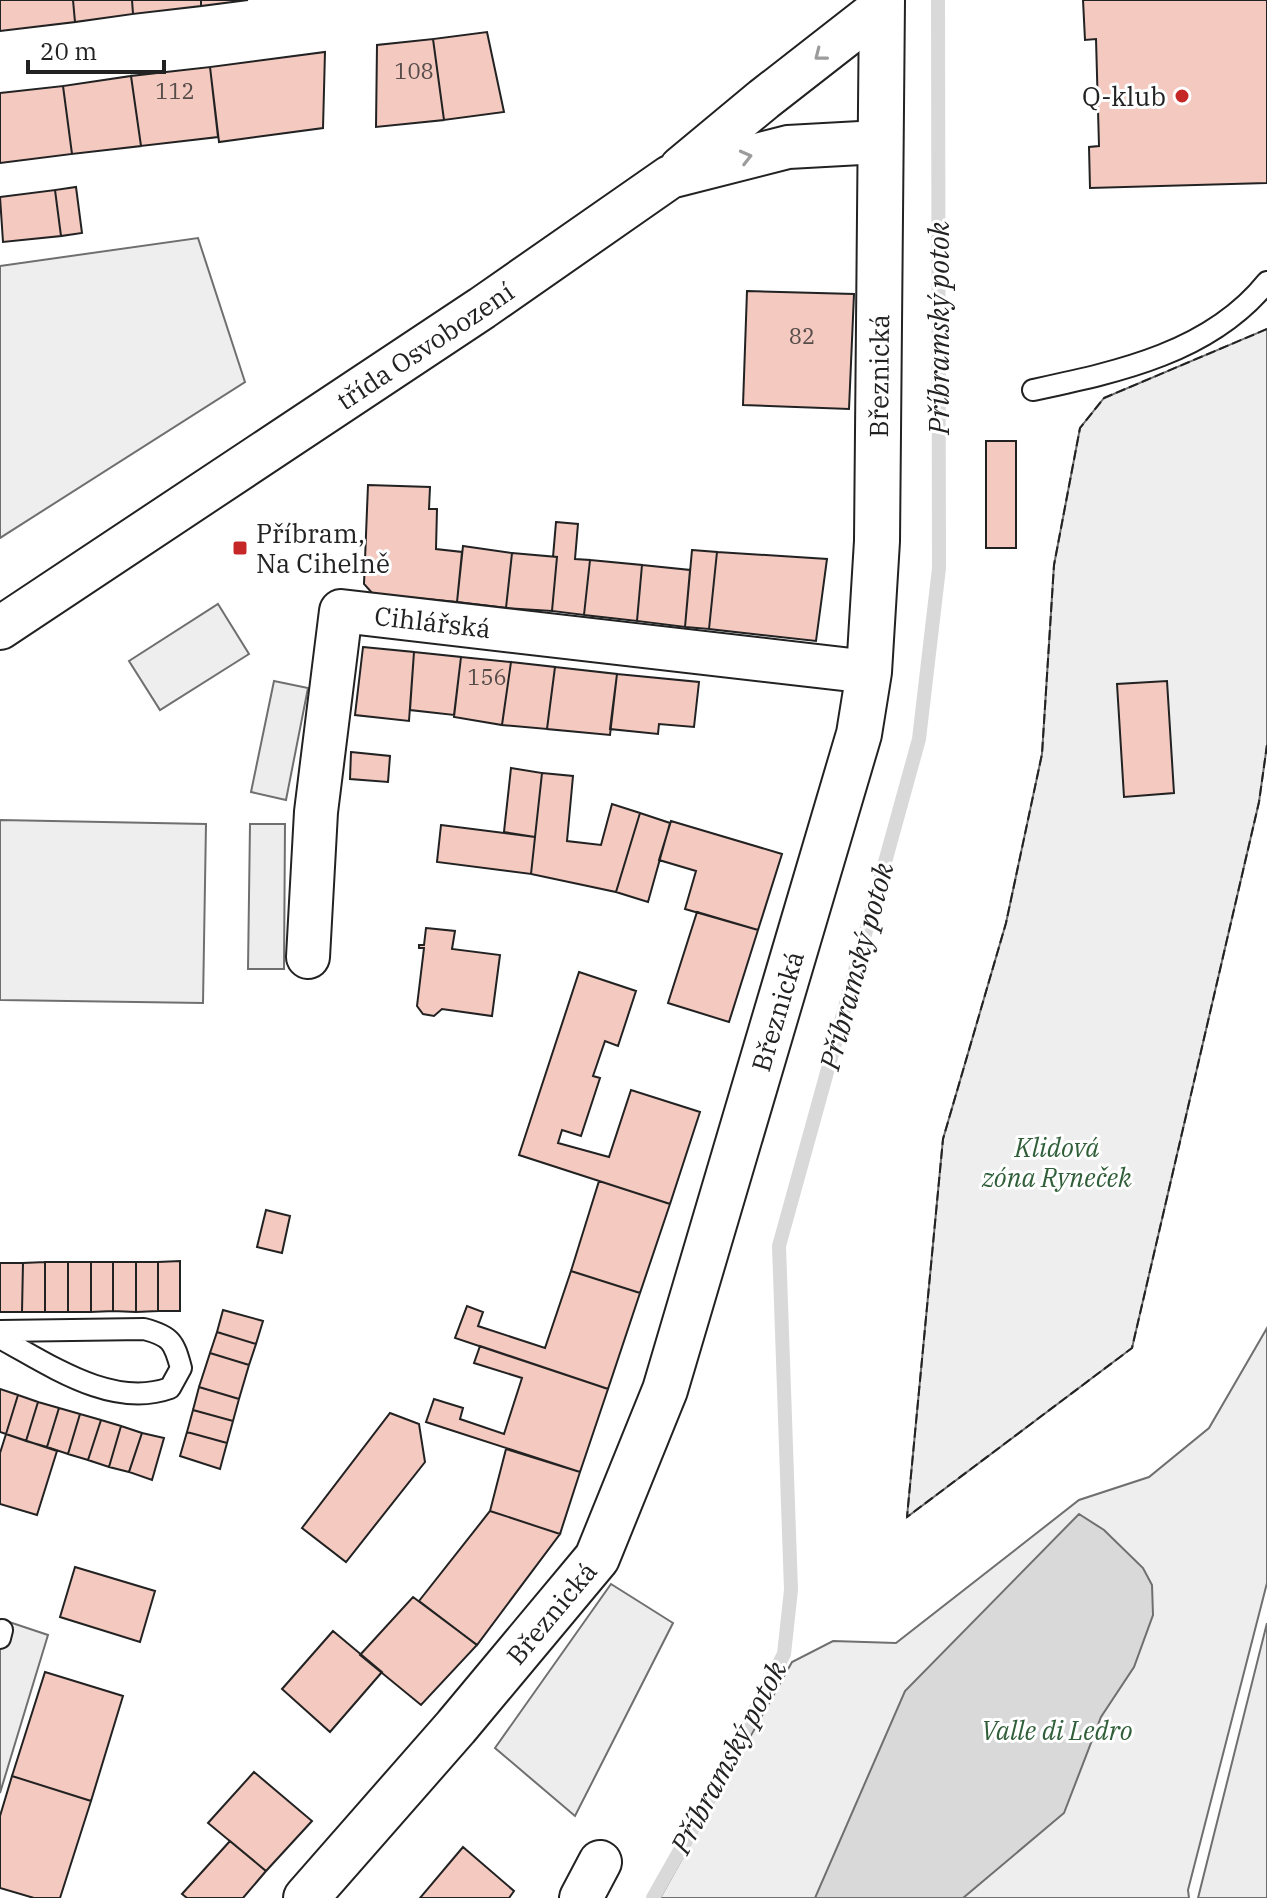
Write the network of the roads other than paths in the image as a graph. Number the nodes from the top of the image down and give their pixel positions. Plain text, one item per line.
1 (882, 3) edge
2 (879, 142) junction
3 (670, 177) junction
4 (1267, 282) edge
5 (1033, 390) dead end
6 (0, 628) edge
7 (869, 672) junction
8 (308, 957) dead end
9 (0, 1331) edge
10 (0, 1338) edge
11 (600, 1862) dead end
12 (306, 1898) edge
13 (581, 1898) edge

1 - 2 street, Březnická
1 -> 3 street
3 -> 2 street, třída Osvobození
2 - 7 street, Březnická
3 - 6 street, třída Osvobození
4 - 5 lane
7 - 8 street, Cihlářská
7 - 12 street, Březnická
9 - 10 lane
11 - 13 street

